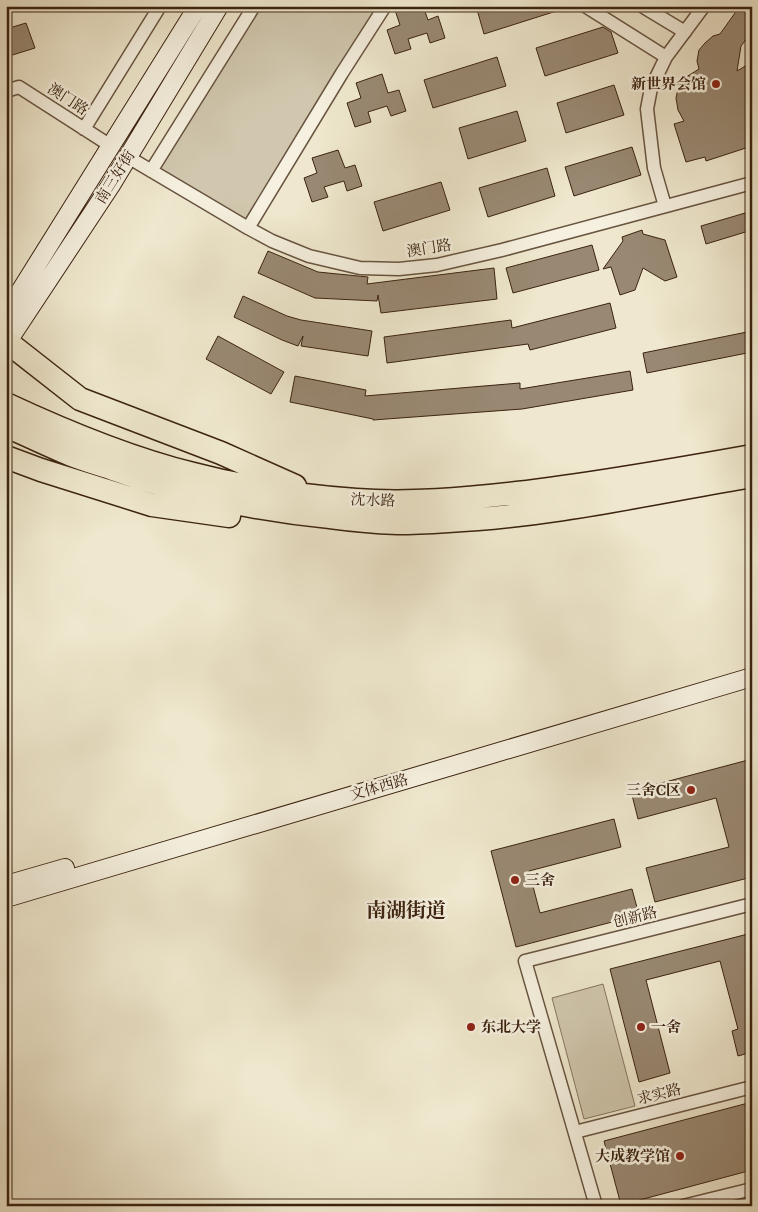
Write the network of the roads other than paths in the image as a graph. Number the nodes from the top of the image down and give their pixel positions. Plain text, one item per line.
1 (160, 6) edge
2 (198, 6) edge
3 (218, 6) edge
4 (254, 6) edge
5 (385, 6) edge
6 (585, 6) edge
7 (642, 6) edge
8 (704, 6) edge
9 (685, 32) junction
10 (666, 57) junction
11 (6, 91) edge
12 (84, 129) junction
13 (110, 146) junction
14 (128, 157) junction
15 (151, 171) junction
16 (752, 183) edge
17 (664, 206) junction
18 (248, 228) junction
19 (6, 314) edge
20 (7, 342) edge
21 (6, 404) edge
22 (6, 426) edge
23 (752, 456) edge
24 (6, 458) edge
25 (752, 476) edge
26 (317, 496) junction
27 (360, 521) junction
28 (752, 667) edge
29 (752, 677) edge
30 (6, 885) edge
31 (6, 898) edge
32 (752, 904) edge
33 (752, 1087) edge
34 (575, 1132) junction
35 (752, 1189) edge
36 (596, 1206) edge
37 (682, 1206) edge

1 - 12 street
2 - 13 street
3 - 14 street, 南三好街
4 - 15 street
5 - 18 street
6 - 10 street
7 - 9 street
8 - 9 street
9 - 10 street
10 - 17 street
11 - 12 street, 澳门路
12 - 13 street, 澳门路
13 - 19 street
14 - 15 street, 澳门路
14 - 20 street, 南三好街
15 - 18 street, 澳门路
16 - 17 street, 澳门路
17 - 18 street, 澳门路
20 - 26 highway
21 - 26 highway, 沈水路
22 - 27 highway, 沈水路
23 - 26 highway, 沈水路
24 - 27 highway
25 - 27 highway, 沈水路
28 - 30 street, 文体西路
29 - 31 street, 文体西路
32 - 34 street, 创新路
33 - 34 street, 求实路
34 - 36 street
35 - 37 street

